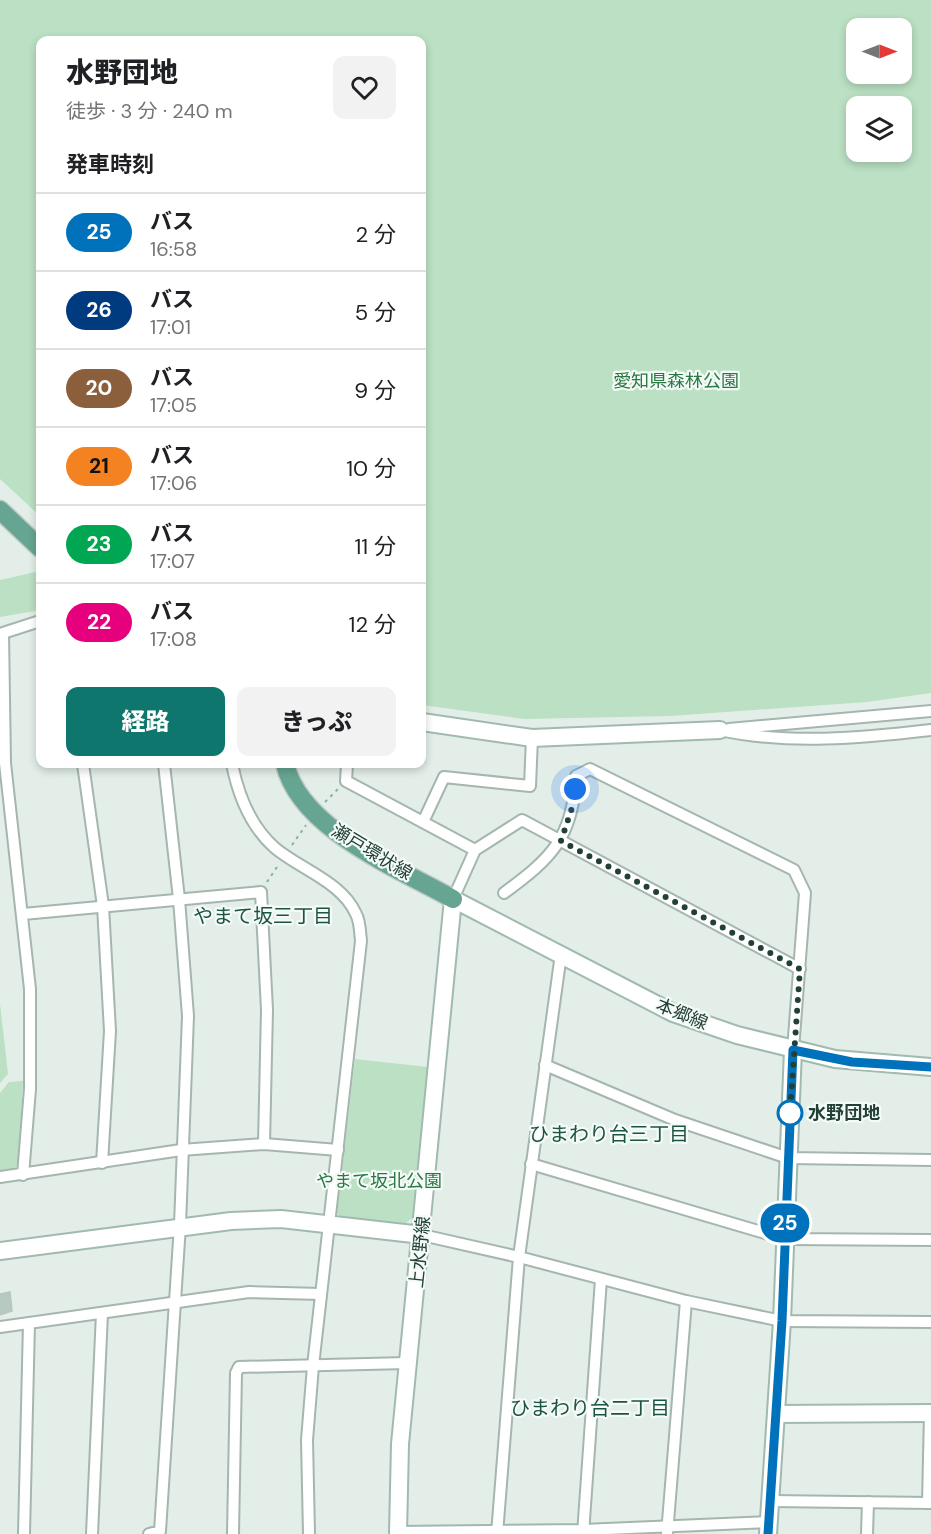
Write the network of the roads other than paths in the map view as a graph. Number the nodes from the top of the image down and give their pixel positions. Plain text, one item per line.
1 (0, 510) edge
2 (36, 544) edge
3 (36, 622) edge
4 (931, 711) edge
5 (426, 723) edge
6 (720, 730) junction
7 (931, 730) edge
8 (532, 738) junction
9 (84, 768) edge
10 (164, 768) edge
11 (233, 768) edge
12 (287, 768) edge
13 (347, 768) edge
14 (423, 822) junction
15 (561, 841) junction
16 (475, 850) junction
17 (504, 893) dead end
18 (179, 899) junction
19 (453, 899) junction
20 (103, 906) junction
21 (23, 914) junction
22 (561, 954) junction
23 (800, 969) junction
24 (793, 1050) junction
25 (545, 1065) junction
26 (931, 1067) edge
27 (264, 1144) junction
28 (181, 1150) junction
29 (338, 1150) junction
30 (788, 1158) junction
31 (931, 1160) edge
32 (102, 1163) junction
33 (531, 1164) junction
34 (23, 1175) junction
35 (0, 1177) edge
36 (331, 1223) junction
37 (180, 1226) junction
38 (422, 1235) junction
39 (784, 1239) junction
40 (931, 1240) edge
41 (0, 1251) edge
42 (519, 1257) junction
43 (601, 1279) junction
44 (321, 1294) junction
45 (686, 1301) junction
46 (175, 1302) junction
47 (102, 1313) junction
48 (782, 1321) junction
49 (931, 1322) edge
50 (29, 1323) junction
51 (0, 1327) edge
52 (407, 1363) junction
53 (313, 1366) junction
54 (930, 1413) edge
55 (776, 1414) junction
56 (770, 1501) junction
57 (868, 1502) junction
58 (930, 1503) edge
59 (768, 1528) edge
60 (667, 1530) edge
61 (583, 1532) edge
62 (398, 1533) edge
63 (497, 1533) edge
64 (24, 1534) edge
65 (92, 1534) edge
66 (149, 1534) edge
67 (233, 1534) edge
68 (309, 1534) edge
69 (867, 1534) edge

1 - 2 main road
3 - 21 street
4 - 6 street
5 - 8 street
6 - 7 street
6 - 8 street
8 - 14 street
9 - 20 street
10 - 18 street
11 - 29 street
12 - 19 main road, 瀬戸環状線
13 - 14 street
14 - 16 street
15 - 16 street
15 - 17 street
15 - 23 street
15 - 23 street
16 - 19 street
18 - 20 street
18 - 27 street
18 - 28 street
19 - 22 street, 本郷線
19 - 38 street, 上水野線
20 - 21 street
20 - 32 street
21 - 34 street
22 - 24 street, 本郷線
22 - 25 street
23 - 24 street
24 - 26 street, 本郷線
24 - 30 street
25 - 30 street
25 - 33 street
27 - 28 street
27 - 29 street
28 - 32 street
28 - 37 street
29 - 36 street
30 - 31 street
30 - 39 street
32 - 34 street
33 - 39 street
33 - 42 street
34 - 35 street
36 - 37 street
36 - 38 street
36 - 44 street
37 - 41 street
37 - 46 street
38 - 42 street
38 - 52 street, 上水野線
39 - 40 street
39 - 48 street
42 - 43 street
42 - 63 street
43 - 45 street
43 - 61 street
44 - 46 street
44 - 53 street
45 - 48 street
45 - 60 street
46 - 47 street
46 - 66 street
47 - 50 street
47 - 65 street
48 - 49 street
48 - 55 street
50 - 51 street
50 - 64 street
52 - 53 street
52 - 62 street, 上水野線
53 - 67 street
53 - 68 street
54 - 55 street
54 - 58 street
55 - 56 street
56 - 57 street
56 - 59 street
57 - 58 street
57 - 69 street
59 - 60 street
60 - 61 street
61 - 63 street
62 - 63 street

